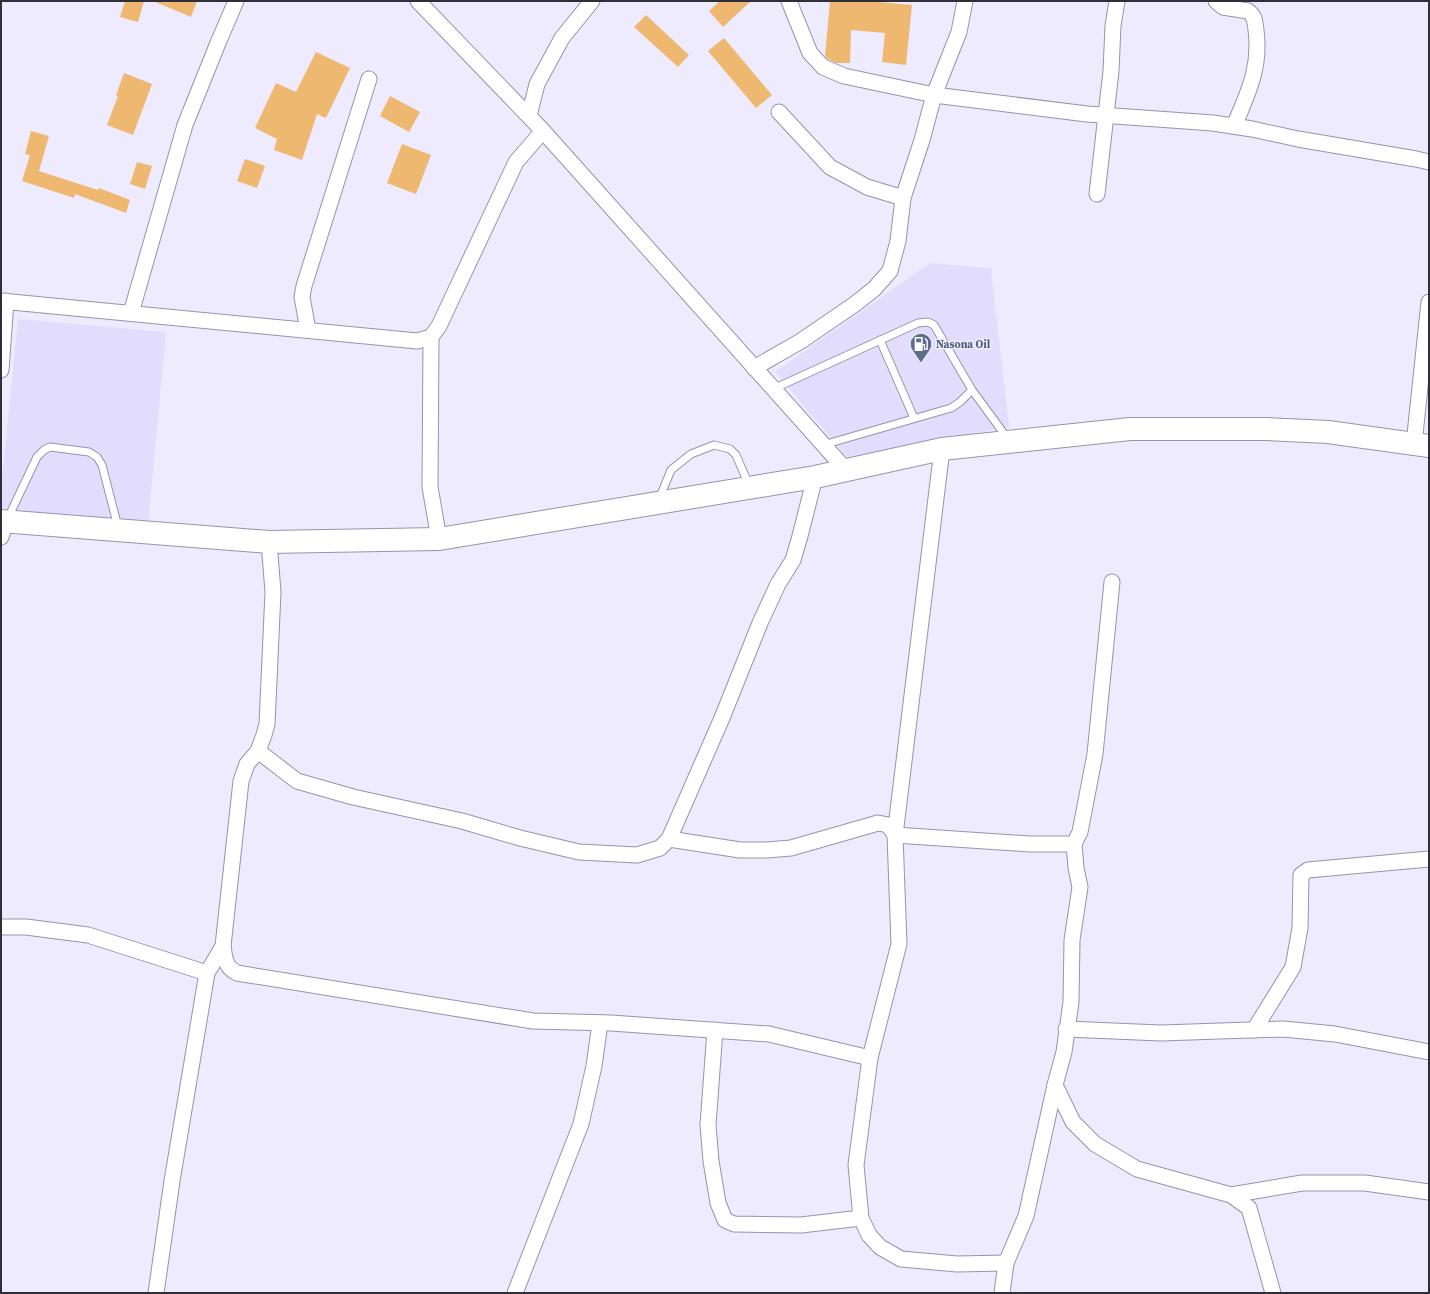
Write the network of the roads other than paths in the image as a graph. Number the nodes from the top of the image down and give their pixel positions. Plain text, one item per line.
1 (236, 1) edge
2 (418, 1) edge
3 (592, 1) edge
4 (789, 1) edge
5 (965, 1) edge
6 (1118, 1) edge
7 (1216, 1) edge
8 (369, 79) dead end
9 (934, 94) junction
10 (778, 112) dead end
11 (1106, 115) junction
12 (529, 116) junction
13 (1234, 126) junction
14 (543, 131) junction
15 (1429, 162) edge
16 (1097, 194) dead end
17 (903, 198) junction
18 (3, 301) edge
19 (1429, 302) edge
20 (131, 313) junction
21 (308, 330) junction
22 (430, 337) junction
23 (880, 340) junction
24 (754, 368) junction
25 (1, 370) edge
26 (773, 389) junction
27 (972, 390) junction
28 (914, 418) junction
29 (1010, 442) junction
30 (823, 445) junction
31 (1422, 445) edge
32 (942, 449) junction
33 (846, 470) junction
34 (815, 477) junction
35 (751, 488) junction
36 (658, 503) junction
37 (3, 527) edge
38 (119, 530) junction
39 (439, 539) junction
40 (269, 542) junction
41 (1112, 582) dead end
42 (258, 751) junction
43 (895, 836) junction
44 (669, 839) junction
45 (1074, 844) junction
46 (1429, 859) edge
47 (1, 927) edge
48 (223, 946) junction
49 (207, 973) junction
50 (600, 1023) junction
51 (1066, 1029) junction
52 (715, 1030) junction
53 (1254, 1030) junction
54 (1429, 1052) edge
55 (870, 1058) junction
56 (1054, 1085) junction
57 (1429, 1192) edge
58 (1231, 1195) junction
59 (861, 1218) junction
60 (1006, 1263) junction
61 (156, 1293) edge
62 (515, 1293) edge
63 (1002, 1293) edge
64 (1273, 1293) edge

1 - 20 street
2 - 12 street
3 - 12 street
4 - 9 street
5 - 9 street
6 - 11 street
7 - 13 street
8 - 21 street
9 - 11 street
9 - 17 street
10 - 17 street
11 - 13 street
11 - 16 street
12 - 14 street
13 - 15 street
14 - 22 street
14 - 24 street
17 - 24 street
18 - 20 street
18 - 25 street
19 - 31 street
20 - 21 street
21 - 22 street
22 - 39 street
23 - 26 lane
23 - 27 lane
23 - 28 lane
24 - 26 street
26 - 30 street
27 - 28 lane
27 - 29 lane
28 - 30 lane
29 - 31 main road
29 - 32 main road
30 - 33 street
32 - 33 main road
32 - 43 street
33 - 34 main road
34 - 35 main road
34 - 44 street
35 - 36 main road
35 - 36 lane
36 - 39 main road
37 - 38 main road
37 - 38 lane
38 - 40 main road
39 - 40 main road
40 - 42 street
41 - 45 street
42 - 44 street
42 - 48 street
43 - 44 street
43 - 45 street
43 - 55 street
45 - 51 street
46 - 53 street
47 - 49 street
48 - 49 street
48 - 50 street
49 - 61 street
50 - 52 street
50 - 62 street
51 - 53 street
51 - 56 street
52 - 55 street
52 - 59 street
53 - 54 street
55 - 59 street
56 - 58 street
56 - 60 street
57 - 58 street
58 - 64 street
59 - 60 street
60 - 63 street

